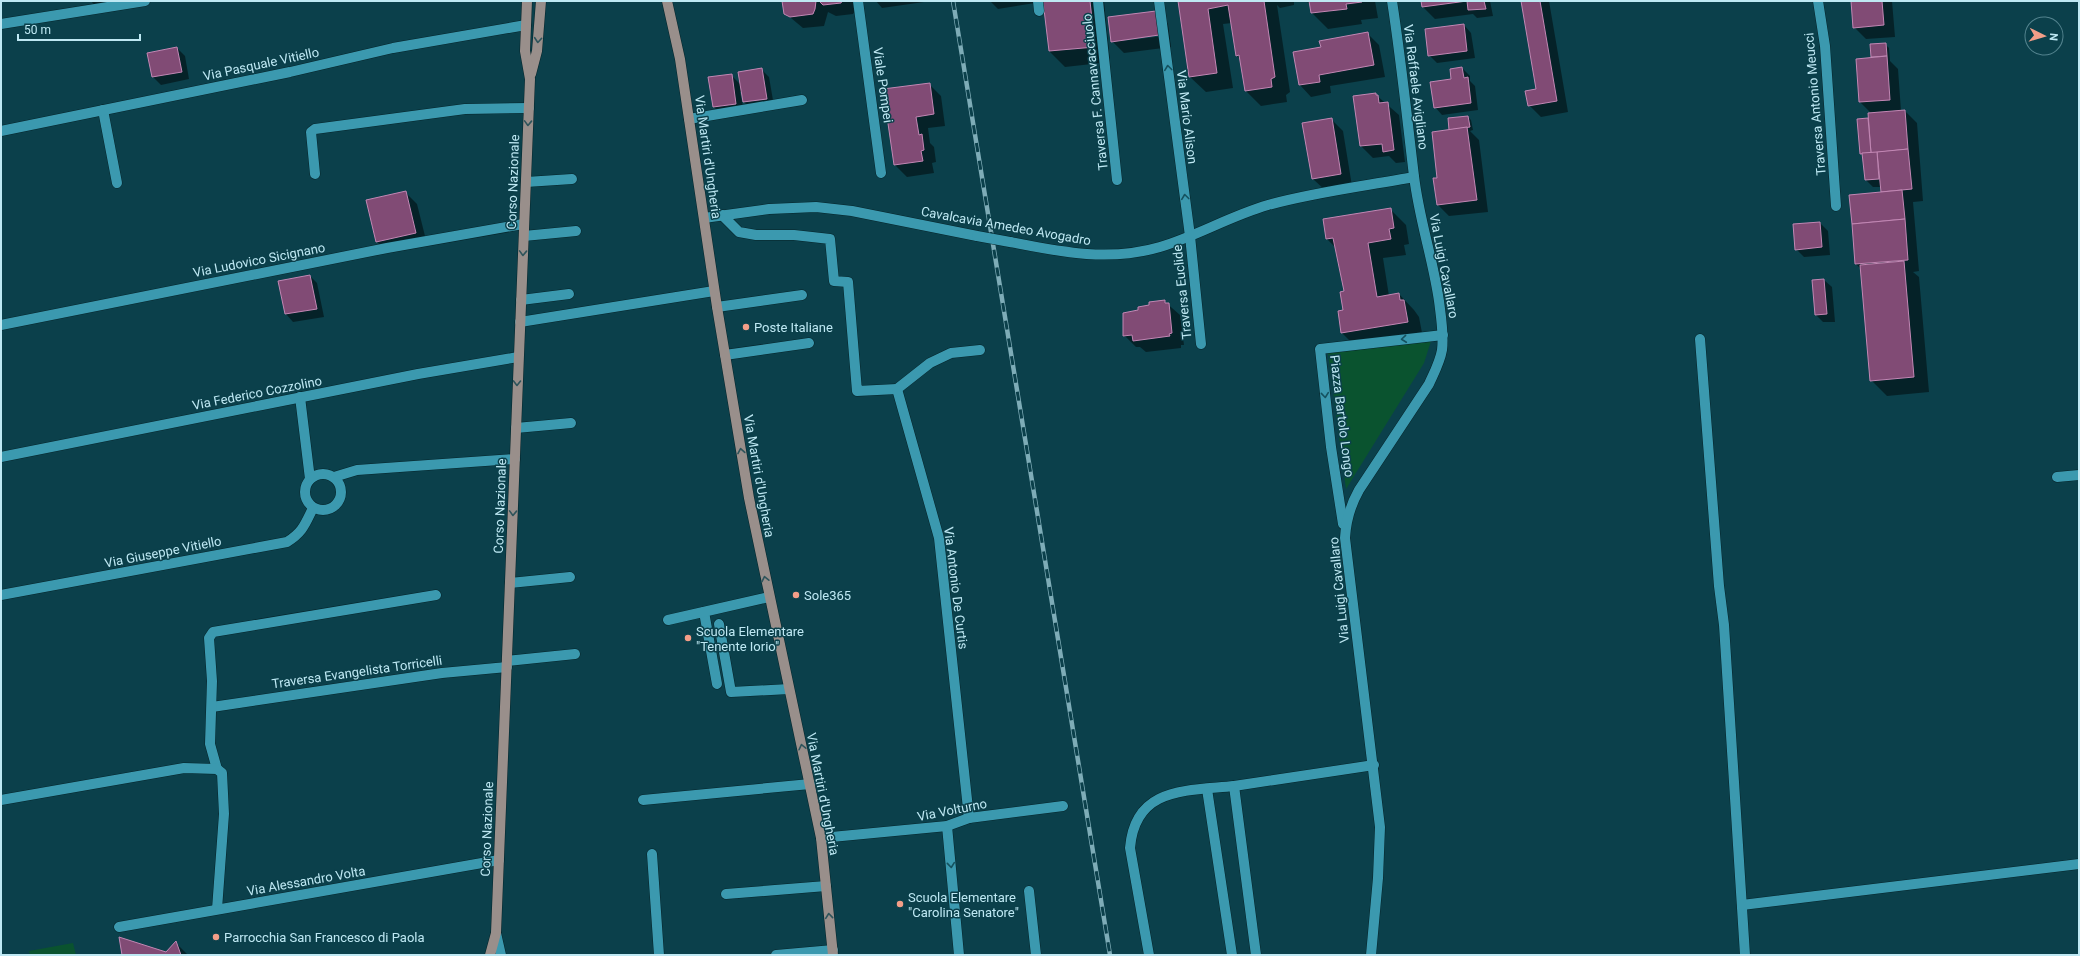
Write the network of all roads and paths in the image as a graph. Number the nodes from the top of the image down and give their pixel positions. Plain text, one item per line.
1 (145, 1) edge
2 (528, 1) edge
3 (540, 1) edge
4 (667, 1) edge
5 (858, 1) edge
6 (1098, 1) edge
7 (1159, 1) edge
8 (1392, 1) edge
9 (1818, 1) edge
10 (1, 24) edge
11 (526, 25) junction
12 (530, 79) junction
13 (802, 100) dead end
14 (529, 108) junction
15 (103, 110) junction
16 (689, 119) junction
17 (1, 131) edge
18 (881, 173) dead end
19 (315, 174) dead end
20 (1414, 177) junction
21 (572, 179) dead end
22 (1118, 180) dead end
23 (526, 182) junction
24 (117, 183) dead end
25 (1836, 206) dead end
26 (722, 215) junction
27 (704, 218) junction
28 (523, 224) junction
29 (576, 231) dead end
30 (524, 236) junction
31 (1190, 236) junction
32 (714, 291) junction
33 (569, 294) dead end
34 (802, 295) dead end
35 (521, 300) junction
36 (717, 307) junction
37 (520, 322) junction
38 (1, 325) edge
39 (1443, 335) junction
40 (1700, 339) dead end
41 (809, 343) dead end
42 (1201, 344) dead end
43 (980, 350) dead end
44 (725, 355) junction
45 (518, 357) junction
46 (897, 389) junction
47 (300, 397) junction
48 (571, 423) dead end
49 (516, 428) junction
50 (1, 457) edge
51 (515, 459) junction
52 (2079, 475) edge
53 (334, 477) junction
54 (2057, 477) dead end
55 (310, 479) junction
56 (313, 508) junction
57 (1345, 538) junction
58 (570, 577) dead end
59 (510, 583) junction
60 (1, 595) edge
61 (436, 595) dead end
62 (769, 597) junction
63 (704, 612) junction
64 (668, 620) dead end
65 (719, 624) dead end
66 (575, 654) dead end
67 (507, 664) junction
68 (717, 684) dead end
69 (789, 689) junction
70 (212, 707) junction
71 (1374, 766) junction
72 (216, 769) junction
73 (810, 784) junction
74 (1234, 786) junction
75 (1207, 789) junction
76 (1, 800) edge
77 (643, 800) dead end
78 (1063, 806) dead end
79 (969, 818) junction
80 (947, 826) junction
81 (821, 838) junction
82 (652, 854) dead end
83 (499, 860) junction
84 (2079, 864) edge
85 (826, 886) junction
86 (1029, 891) dead end
87 (726, 894) dead end
88 (1742, 905) junction
89 (217, 910) junction
90 (119, 927) dead end
91 (496, 933) junction
92 (833, 952) edge
93 (490, 955) edge
94 (500, 955) edge
95 (660, 955) edge
96 (776, 955) edge
97 (959, 955) edge
98 (1036, 955) edge
99 (1149, 955) edge
100 (1232, 955) edge
101 (1256, 955) edge
102 (1371, 955) edge
103 (1745, 955) edge

1 - 10 street
2 - 11 main road, Corso Nazionale
3 -> 12 main road, Corso Nazionale
4 - 16 main road, Via Martiri d'Ungheria
5 - 18 street, Viale Pompei
6 - 22 street, Traversa F. Cannavacciuolo
31 -> 7 street, Via Mario Alison
8 - 20 street, Via Raffaele Avigliano
9 - 25 street, Traversa Antonio Meucci
11 - 12 main road, Corso Nazionale
11 - 15 street, Via Pasquale Vitiello
12 - 14 main road, Corso Nazionale
13 - 16 street
14 - 19 street
14 -> 23 main road, Corso Nazionale
15 - 17 street, Via Pasquale Vitiello
15 - 24 street
16 - 27 main road, Via Martiri d'Ungheria
20 - 31 street, Cavalcavia Amedeo Avogadro
20 - 39 street, Via Luigi Cavallaro
21 - 23 street
23 - 28 main road, Corso Nazionale
26 - 27 street, Cavalcavia Amedeo Avogadro
26 - 31 street, Cavalcavia Amedeo Avogadro, bridge
26 - 46 street
27 - 32 main road, Via Martiri d'Ungheria
28 - 30 main road, Corso Nazionale
28 - 38 street, Via Ludovico Sicignano
29 - 30 street
30 -> 35 main road, Corso Nazionale
31 - 42 street, Traversa Euclide
32 - 36 main road, Via Martiri d'Ungheria
32 - 37 street
33 - 35 street
34 - 36 street
35 - 37 main road, Corso Nazionale
36 - 44 main road, Via Martiri d'Ungheria
37 - 45 main road, Corso Nazionale
39 - 57 street, Via Luigi Cavallaro
39 -> 57 street, Piazza Bartolo Longo
40 - 88 street
41 - 44 street
43 - 46 street
62 -> 44 main road, Via Martiri d'Ungheria
45 - 47 street, Via Federico Cozzolino
45 -> 49 main road, Corso Nazionale
46 - 79 street, Via Antonio De Curtis
47 - 50 street, Via Federico Cozzolino
47 - 55 street
48 - 49 street
49 - 51 main road, Corso Nazionale
51 - 53 street
51 -> 59 main road, Corso Nazionale
52 - 54 street
53 - 55 street
53 - 56 street
55 - 56 street
56 - 60 street, Via Giuseppe Vitiello
57 - 71 street, Via Luigi Cavallaro
58 - 59 street
59 - 67 main road, Corso Nazionale
61 - 70 street
62 - 63 street
62 - 69 main road, Via Martiri d'Ungheria
63 - 64 street
63 - 68 street
65 - 69 street
66 - 67 street, Traversa Evangelista Torricelli
67 - 70 street, Traversa Evangelista Torricelli
67 - 83 main road, Corso Nazionale
73 -> 69 main road, Via Martiri d'Ungheria
70 - 72 street
71 - 74 street
71 - 102 street, Via Luigi Cavallaro
72 - 76 street
72 - 89 street
73 - 77 street
73 - 81 main road, Via Martiri d'Ungheria
74 - 75 street
74 - 101 street
75 - 99 street
75 - 100 street
78 - 79 street, Via Volturno
79 - 80 street, Via Volturno
80 - 81 street, Via Volturno
80 -> 97 street
81 - 85 main road, Via Martiri d'Ungheria
82 - 95 street
83 - 89 street, Via Alessandro Volta
83 - 91 main road, Corso Nazionale
84 - 88 street
85 - 87 street
92 -> 85 main road, Via Martiri d'Ungheria
86 - 98 street
88 - 103 street
89 - 90 street, Via Alessandro Volta
91 - 93 main road, Corso Nazionale
91 - 94 street, Corso Nazionale
92 - 96 street

